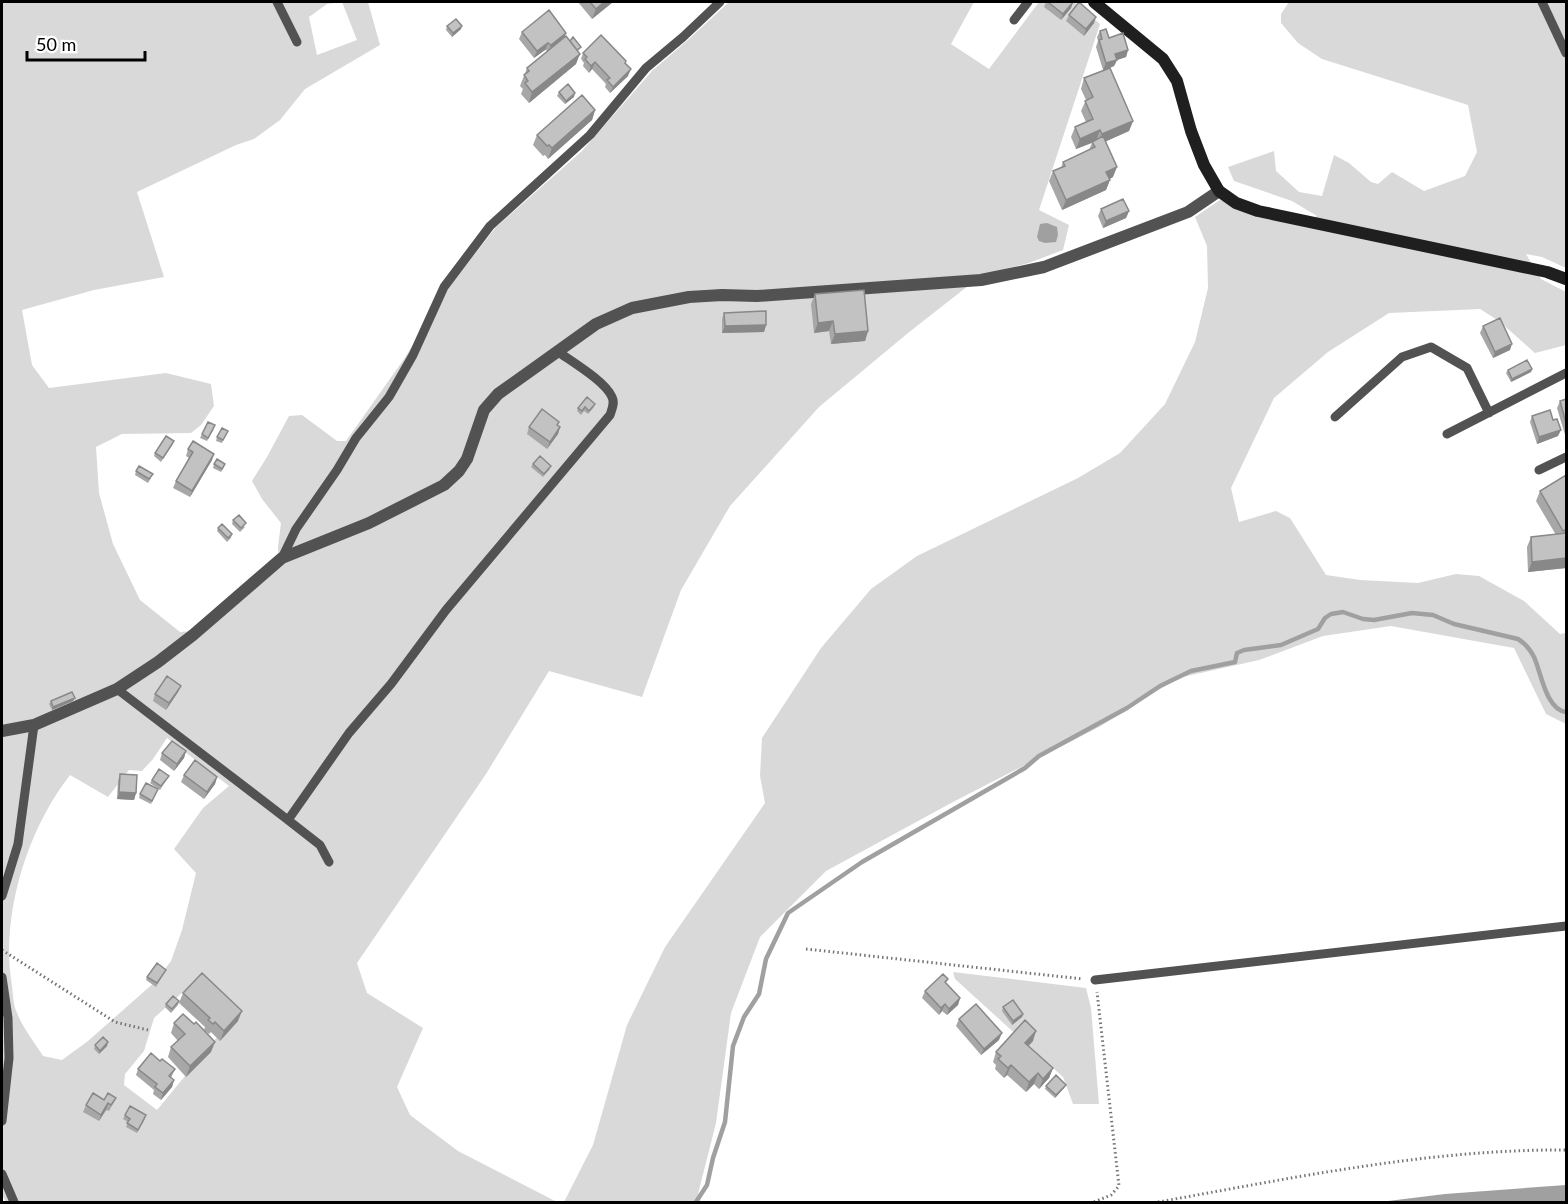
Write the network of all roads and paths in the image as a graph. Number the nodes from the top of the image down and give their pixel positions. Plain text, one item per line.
1 (277, 2) edge
2 (720, 2) edge
3 (1028, 2) edge
4 (1094, 2) edge
5 (1542, 2) edge
6 (1014, 20) dead end
7 (297, 42) dead end
8 (1566, 53) edge
9 (1219, 191) junction
10 (1566, 279) edge
11 (557, 351) junction
12 (1566, 373) edge
13 (1489, 413) junction
14 (1335, 417) dead end
15 (1447, 434) dead end
16 (1566, 457) edge
17 (1539, 470) dead end
18 (282, 558) junction
19 (117, 689) junction
20 (34, 725) junction
21 (2, 731) edge
22 (288, 820) junction
23 (328, 862) dead end
24 (2, 896) edge
25 (1566, 926) edge
26 (806, 949) dead end
27 (2, 950) edge
28 (2, 977) edge
29 (1095, 980) junction
30 (148, 1030) dead end
31 (2, 1121) edge
32 (1566, 1150) edge
33 (2, 1174) edge
34 (14, 1203) edge
35 (1094, 1203) edge
36 (1158, 1203) edge

1 - 7 lane
2 - 18 lane
3 - 6 lane
4 - 9 street
5 - 8 lane
9 - 10 street
9 - 11 street
11 - 18 street
11 - 22 lane
12 - 13 lane
13 - 14 lane
13 - 15 lane
16 - 17 lane
18 - 19 street
19 - 20 street
19 - 22 lane
20 - 21 street
20 - 24 lane
22 - 23 lane
25 - 29 lane
26 - 29 path
27 - 30 path
28 - 31 lane
29 - 35 path
32 - 36 path
33 - 34 lane

